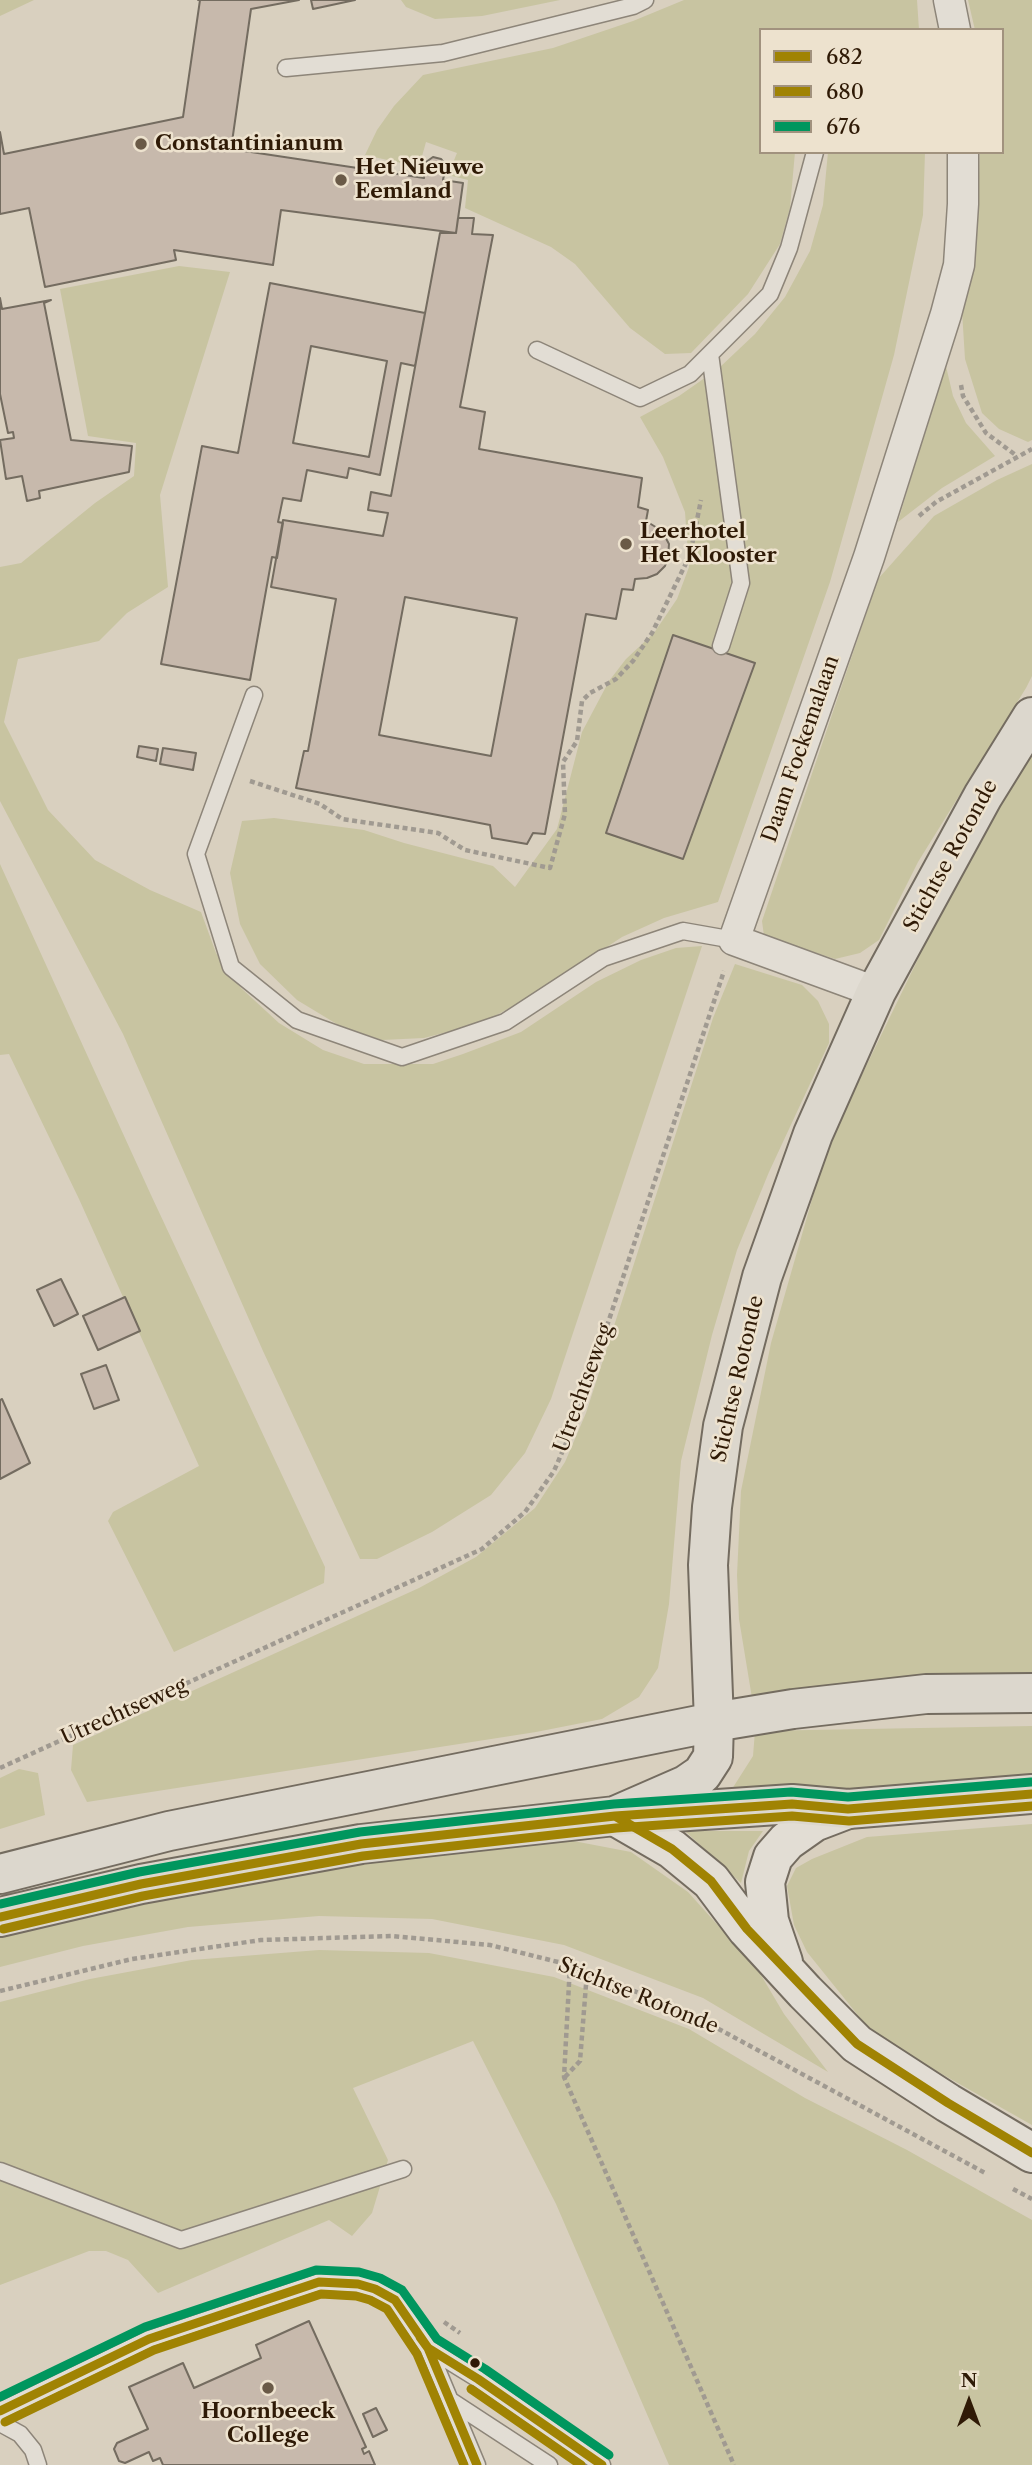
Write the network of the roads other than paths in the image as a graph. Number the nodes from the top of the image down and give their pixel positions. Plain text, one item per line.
1 (645, 0) edge
2 (950, 0) edge
3 (956, 28) edge
4 (286, 68) dead end
5 (815, 154) edge
6 (963, 154) edge
7 (537, 350) dead end
8 (710, 354) junction
9 (720, 646) dead end
10 (254, 695) dead end
11 (1032, 717) edge
12 (734, 940) junction
13 (876, 992) junction
14 (1032, 1693) edge
15 (714, 1722) junction
16 (1032, 1794) edge
17 (848, 1809) junction
18 (615, 1816) junction
19 (0, 1874) edge
20 (0, 1917) edge
21 (785, 1968) junction
22 (1032, 2153) edge
23 (403, 2169) dead end
24 (0, 2171) edge
25 (428, 2348) junction
26 (451, 2401) junction
27 (0, 2411) edge
28 (0, 2423) edge
29 (475, 2460) edge
30 (38, 2465) edge
31 (490, 2465) edge
32 (549, 2465) edge
33 (602, 2465) edge

1 - 4 lane
2 - 3 street
5 - 8 lane
6 - 12 street, Daam Fockemalaan
7 - 8 lane
8 - 9 lane
10 - 12 lane
11 - 13 main road, Stichtse Rotonde
12 - 13 street
13 - 15 main road, Stichtse Rotonde
14 - 15 main road
15 - 18 main road, Stichtse Rotonde
15 - 19 main road
16 - 17 main road
17 - 18 main road
17 - 21 street
18 - 20 main road
18 - 21 street
21 - 22 street
23 - 24 lane
25 - 26 lane
25 - 27 lane
25 - 33 lane
26 - 29 lane
26 - 32 lane
28 - 30 lane
29 - 31 lane

